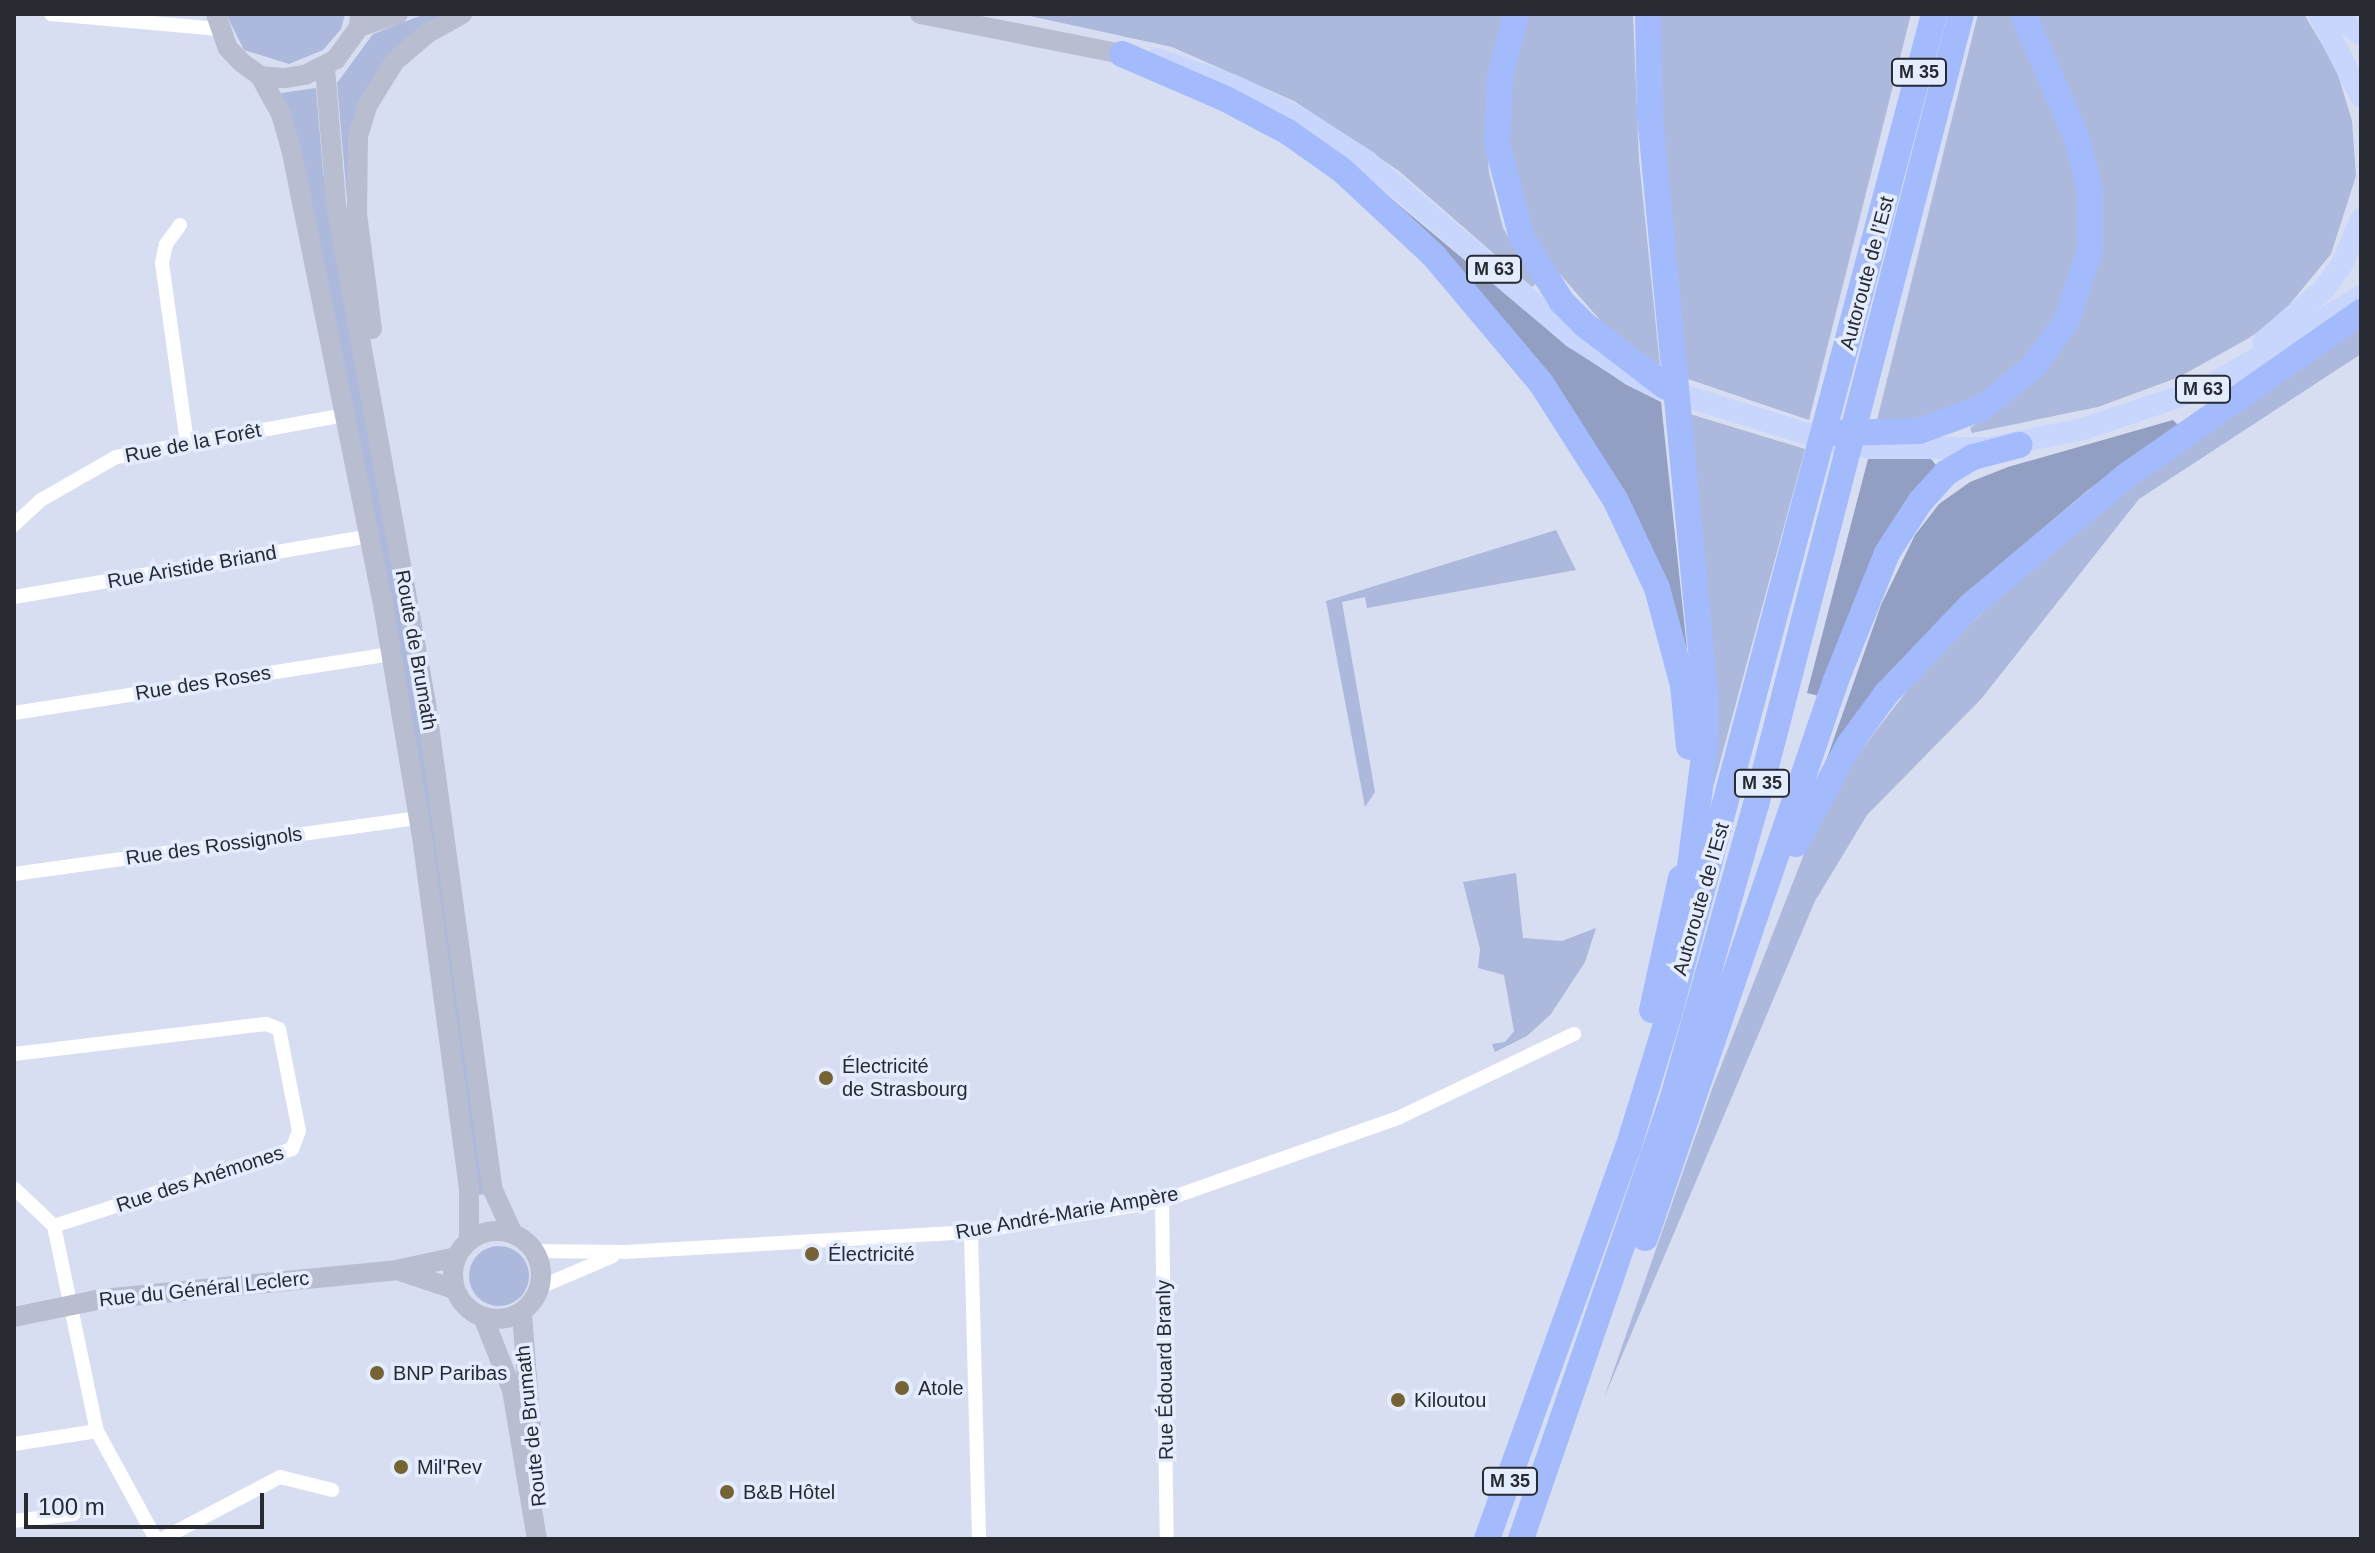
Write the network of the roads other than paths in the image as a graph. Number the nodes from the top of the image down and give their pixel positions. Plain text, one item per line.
1 (51, 14) edge
2 (138, 14) edge
3 (398, 14) edge
4 (462, 14) edge
5 (920, 14) edge
6 (1516, 14) edge
7 (1648, 14) edge
8 (1934, 14) edge
9 (1961, 14) edge
10 (2023, 14) edge
11 (2319, 14) edge
12 (2332, 14) edge
13 (102, 19) junction
14 (217, 21) edge
15 (359, 21) edge
16 (2361, 34) edge
17 (1122, 54) junction
18 (325, 67) junction
19 (260, 76) junction
20 (2361, 96) edge
21 (2361, 219) edge
22 (180, 225) dead end
23 (2361, 296) edge
24 (2361, 312) edge
25 (1625, 364) junction
26 (1666, 387) joint
27 (2143, 408) junction
28 (345, 415) junction
29 (1808, 433) joint
30 (1899, 441) junction
31 (187, 443) junction
32 (2019, 445) junction
33 (387, 483) junction
34 (14, 525) edge
35 (370, 536) junction
36 (14, 597) edge
37 (392, 654) junction
38 (14, 713) edge
39 (415, 823) junction
40 (14, 874) edge
41 (1734, 982) junction
42 (1652, 1010) junction
43 (1574, 1034) dead end
44 (14, 1054) edge
45 (15, 1189) edge
46 (1162, 1201) junction
47 (54, 1226) junction
48 (512, 1232) junction
49 (971, 1232) junction
50 (469, 1239) junction
51 (534, 1251) junction
52 (624, 1252) junction
53 (457, 1257) junction
54 (1588, 1262) junction
55 (396, 1270) junction
56 (540, 1287) junction
57 (454, 1289) junction
58 (73, 1305) junction
59 (522, 1314) junction
60 (14, 1317) edge
61 (484, 1319) junction
62 (97, 1431) junction
63 (14, 1444) edge
64 (332, 1490) dead end
65 (74, 1514) dead end
66 (14, 1521) edge
67 (156, 1539) edge
68 (162, 1539) edge
69 (540, 1539) edge
70 (979, 1539) edge
71 (1167, 1539) edge
72 (1487, 1539) edge
73 (1523, 1539) edge

1 - 13 street
2 - 13 street
3 - 15 main road
4 - 33 main road
5 - 17 main road, M 63
6 - 25 highway
7 - 42 highway
8 - 54 highway, Autoroute de l’Est / M 35
9 - 73 highway, Autoroute de l’Est / M 35
10 - 30 highway
11 - 20 main road
12 - 16 main road
13 - 14 street
14 - 19 main road, Route de Brumath
15 - 18 main road
17 - 25 main road, M 63
17 - 42 highway
18 - 19 main road
18 - 33 main road, Route de Brumath
19 - 28 main road, Route de Brumath
21 - 27 main road
22 - 31 street
23 - 27 main road, M 63
24 - 41 highway
25 - 26 highway
26 - 29 main road
27 - 32 main road, M 63
28 - 31 street, Rue de la Forêt
28 - 35 main road, Route de Brumath
29 - 30 highway
30 - 32 main road, M 63
31 - 34 street, Rue de la Forêt
32 - 41 highway
33 - 48 main road, Route de Brumath
35 - 36 street, Rue Aristide Briand
35 - 37 main road, Route de Brumath
37 - 38 street, Rue des Roses
37 - 39 main road, Route de Brumath
39 - 40 street, Rue des Rossignols
39 - 50 main road, Route de Brumath
41 - 73 highway
42 - 54 highway
43 - 46 street, Rue André-Marie Ampère
44 - 47 street, Rue des Anémones
45 - 47 street
46 - 49 street, Rue André-Marie Ampère
46 - 71 street, Rue Édouard Branly
47 - 58 street
48 - 50 main road
48 - 51 main road
49 - 52 street, Rue André-Marie Ampère
49 - 70 street
50 - 53 main road
51 - 52 street, Rue André-Marie Ampère
51 - 56 main road
52 - 56 street, Rue André-Marie Ampère
53 - 55 main road, Rue du Général Leclerc
53 - 57 main road
54 - 72 highway, Autoroute de l’Est / M 35
55 - 57 main road, Rue du Général Leclerc
55 - 58 main road, Rue du Général Leclerc
56 - 59 main road
57 - 61 main road
58 - 60 main road, Rue du Général Leclerc
58 - 62 street
59 - 61 main road
59 - 69 main road, Route de Brumath
61 - 69 main road, Route de Brumath
62 - 63 street
62 - 67 street
64 - 68 street
65 - 66 street

